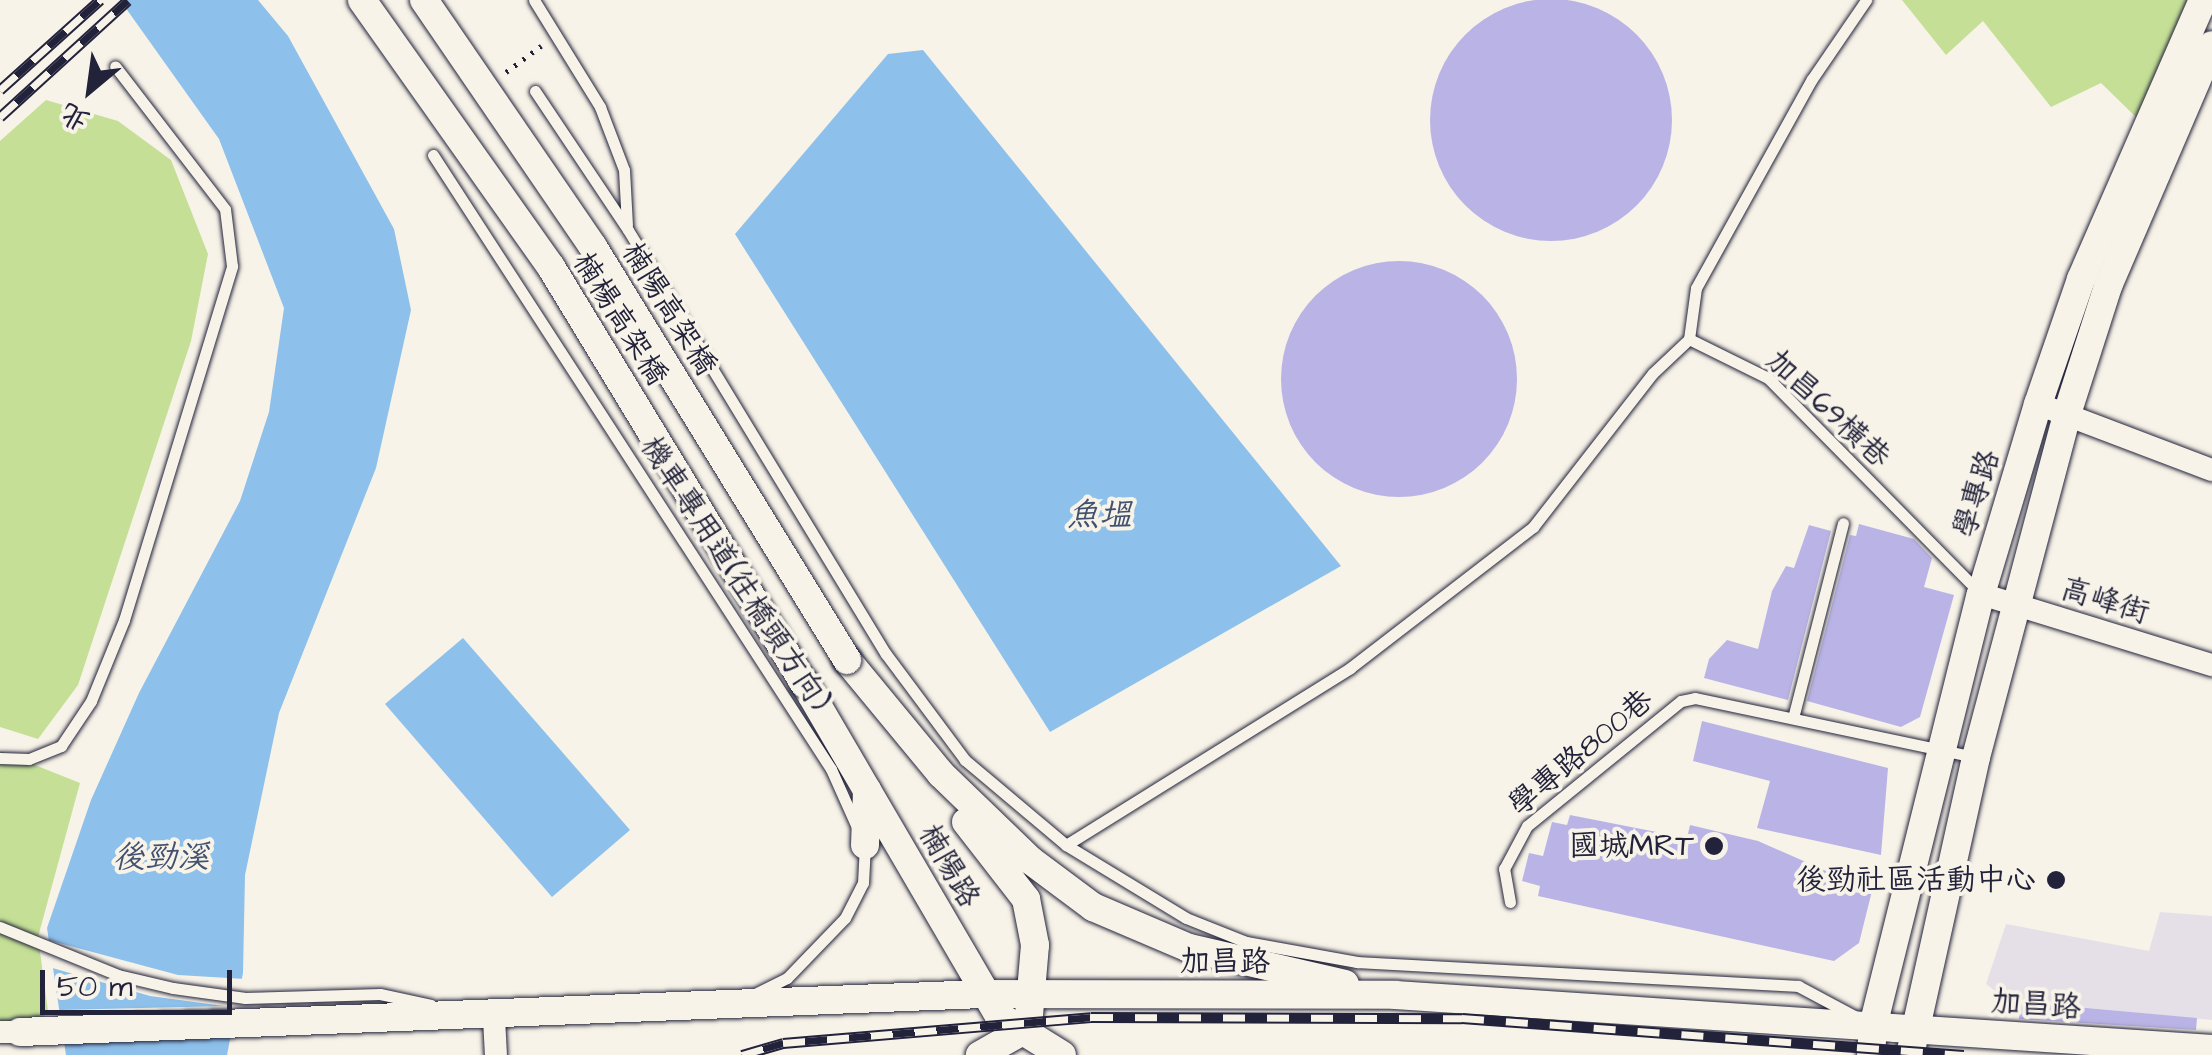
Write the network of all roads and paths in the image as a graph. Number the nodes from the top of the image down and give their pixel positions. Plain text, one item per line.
1 (362, 0) edge
2 (424, 0) edge
3 (534, 0) edge
4 (1866, 0) edge
5 (2203, 0) edge
6 (559, 33) junction
7 (2212, 45) edge
8 (115, 66) dead end
9 (496, 80) dead end
10 (535, 91) dead end
11 (433, 155) dead end
12 (628, 230) junction
13 (1689, 338) junction
14 (2038, 404) junction
15 (2067, 414) junction
16 (2212, 470) edge
17 (1844, 524) dead end
18 (1981, 594) junction
19 (2013, 604) junction
20 (846, 660) junction
21 (2212, 665) edge
22 (805, 684) joint
23 (1793, 718) junction
24 (1942, 750) junction
25 (1976, 757) junction
26 (0, 758) edge
27 (867, 788) junction
28 (865, 845) junction
29 (1066, 846) junction
30 (1510, 902) dead end
31 (0, 927) edge
32 (985, 994) junction
33 (1033, 994) junction
34 (1395, 995) junction
35 (738, 1003) junction
36 (494, 1018) junction
37 (1872, 1026) junction
38 (10, 1032) edge
39 (1018, 1033) junction
40 (1911, 1042) edge
41 (2212, 1049) edge
42 (496, 1055) edge
43 (980, 1055) edge
44 (1062, 1055) edge
45 (1871, 1055) edge

1 - 22 street, 楠楊高架橋, bridge
2 - 20 street, 楠陽高架橋, bridge
3 - 6 lane
4 - 13 lane
5 - 14 street, 學專路
6 - 9 path
6 - 12 lane
7 - 15 street
8 - 26 lane
10 - 12 lane
11 - 28 lane, 機車專用道(往橋頭方向)
12 - 29 lane
13 - 18 lane, 加昌69橫巷
13 - 29 lane
14 - 15 street
14 - 18 street, 學專路
15 - 16 street
15 - 19 street
17 - 23 lane
18 - 19 street, 高峰街
18 - 24 street, 學專路
19 - 21 street, 高峰街
19 - 25 street
20 - 33 street
20 - 34 street
22 - 27 street, 楠陽路
23 - 24 lane, 學專路800巷
23 - 30 lane, 學專路800巷
24 - 25 lane, 學專路800巷
24 - 37 street, 學專路
25 - 40 street
27 - 28 street
27 - 32 street, 楠陽路
28 - 35 lane
29 - 37 lane
31 - 36 lane
32 - 33 street, 加昌路
32 - 35 street, 加昌路
32 - 39 street, 楠陽路
33 - 34 street, 加昌路
33 - 39 street
34 - 37 street, 加昌路
35 - 36 street, 加昌路
36 - 38 street, 加昌路
36 - 42 street
37 - 40 street, 加昌路
37 - 45 street, 學專路
39 - 43 street
39 - 44 street, 楠陽路
40 - 41 street, 加昌路

